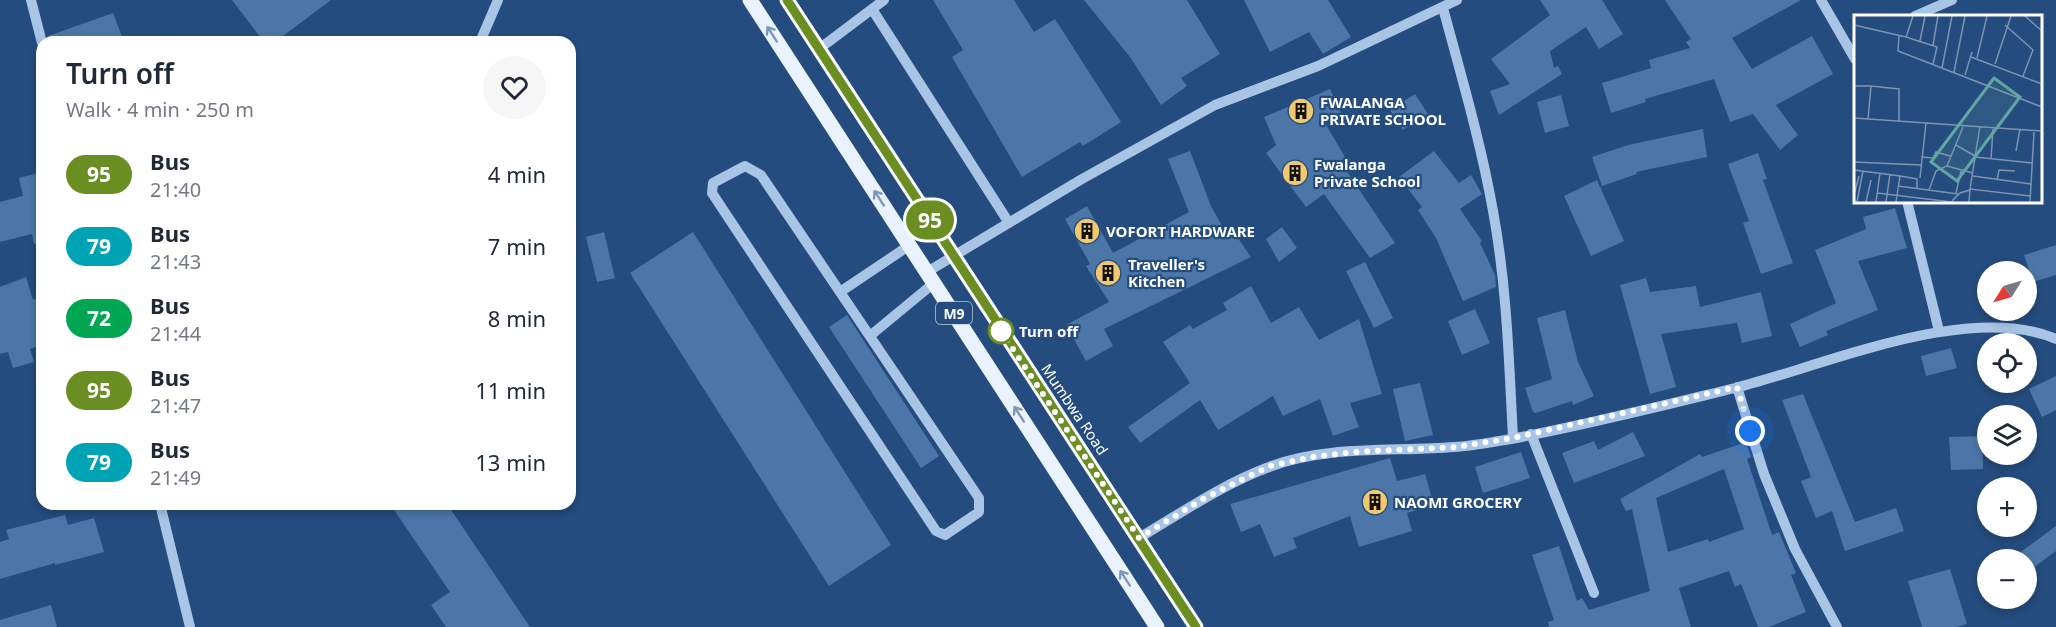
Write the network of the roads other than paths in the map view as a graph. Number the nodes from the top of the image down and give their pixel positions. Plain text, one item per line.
1 (31, 0) edge
2 (498, 0) edge
3 (750, 0) edge
4 (787, 0) edge
5 (884, 0) edge
6 (1457, 0) edge
7 (1821, 0) edge
8 (1952, 0) edge
9 (1443, 8) junction
10 (872, 9) junction
11 (1917, 15) edge
12 (40, 36) edge
13 (483, 36) edge
14 (1852, 44) edge
15 (819, 49) junction
16 (1907, 202) edge
17 (1009, 223) junction
18 (910, 245) junction
19 (953, 256) junction
20 (931, 277) junction
21 (840, 292) junction
22 (1940, 331) junction
23 (871, 335) junction
24 (2056, 339) edge
25 (1737, 387) junction
26 (1531, 434) junction
27 (1513, 438) junction
28 (161, 510) edge
29 (1139, 538) junction
30 (1594, 593) dead end
31 (190, 627) edge
32 (1157, 627) edge
33 (1196, 627) edge
34 (1837, 627) edge

1 - 12 street
2 - 13 street
18 -> 3 main road, M9
4 - 15 main road, Mumbwa Road / M9
5 - 10 street
6 - 9 street
7 - 14 street
8 - 11 street
9 - 17 street
9 - 27 street
10 - 15 street
10 - 17 street
15 - 19 main road, Mumbwa Road / M9
16 - 22 street
17 - 19 street
18 - 20 main road, M9
18 - 21 street
19 - 20 street
19 - 29 main road, Mumbwa Road / M9
20 - 23 street
32 -> 20 main road, M9
21 - 23 street
21 - 23 street
22 - 24 street
22 - 25 street
25 - 26 street
25 - 34 street
26 - 27 street
26 - 30 street
27 - 29 street
28 - 31 street
29 - 33 main road, Mumbwa Road / M9

